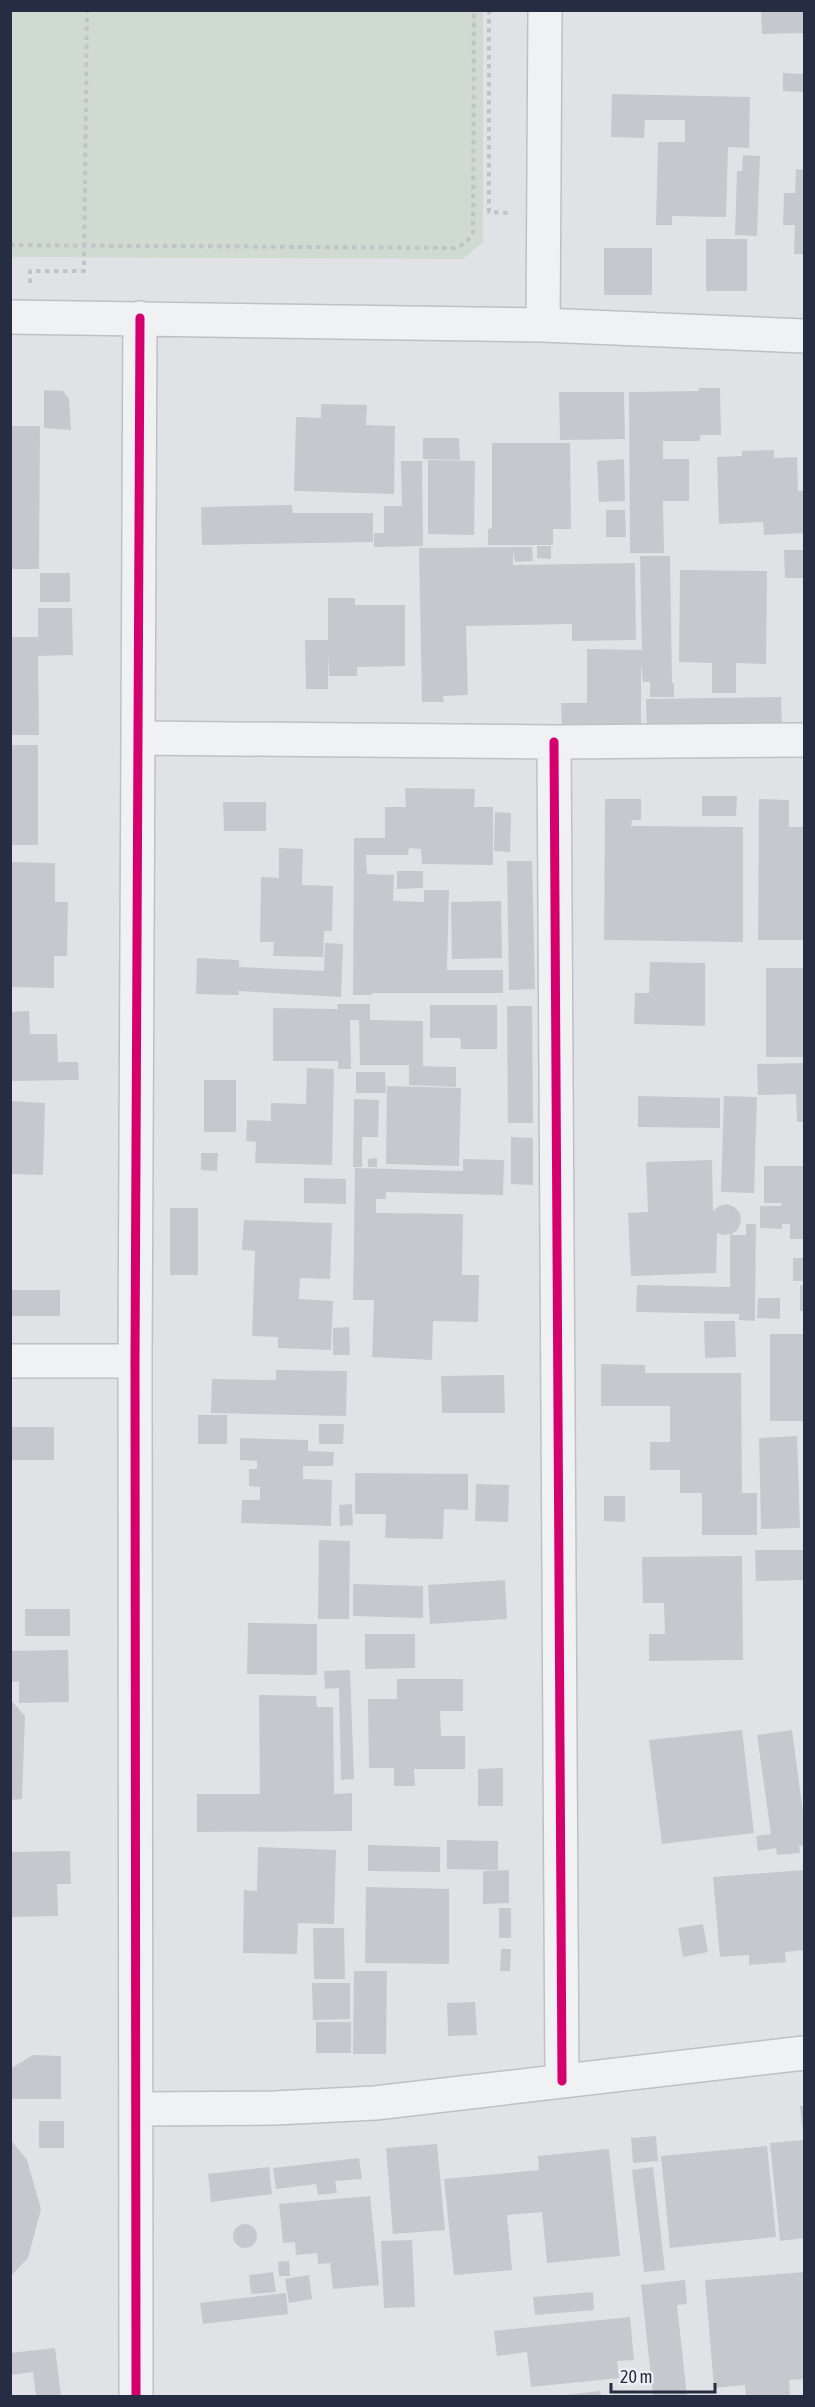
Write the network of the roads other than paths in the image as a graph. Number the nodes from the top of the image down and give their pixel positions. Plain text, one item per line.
1 (544, 10) edge
2 (19, 317) edge
3 (140, 318) junction
4 (543, 325) junction
5 (804, 336) edge
6 (139, 738) junction
7 (804, 741) edge
8 (554, 742) junction
9 (10, 1361) edge
10 (135, 1361) junction
11 (804, 2053) edge
12 (562, 2081) junction
13 (136, 2109) junction
14 (135, 2397) edge

1 - 4 street
2 - 3 street
3 - 4 street
3 - 6 street
4 - 5 street
6 - 8 street
6 - 10 street
7 - 8 street
8 - 12 street
9 - 10 street
10 - 13 street
11 - 12 street
12 - 13 street
13 - 14 street

